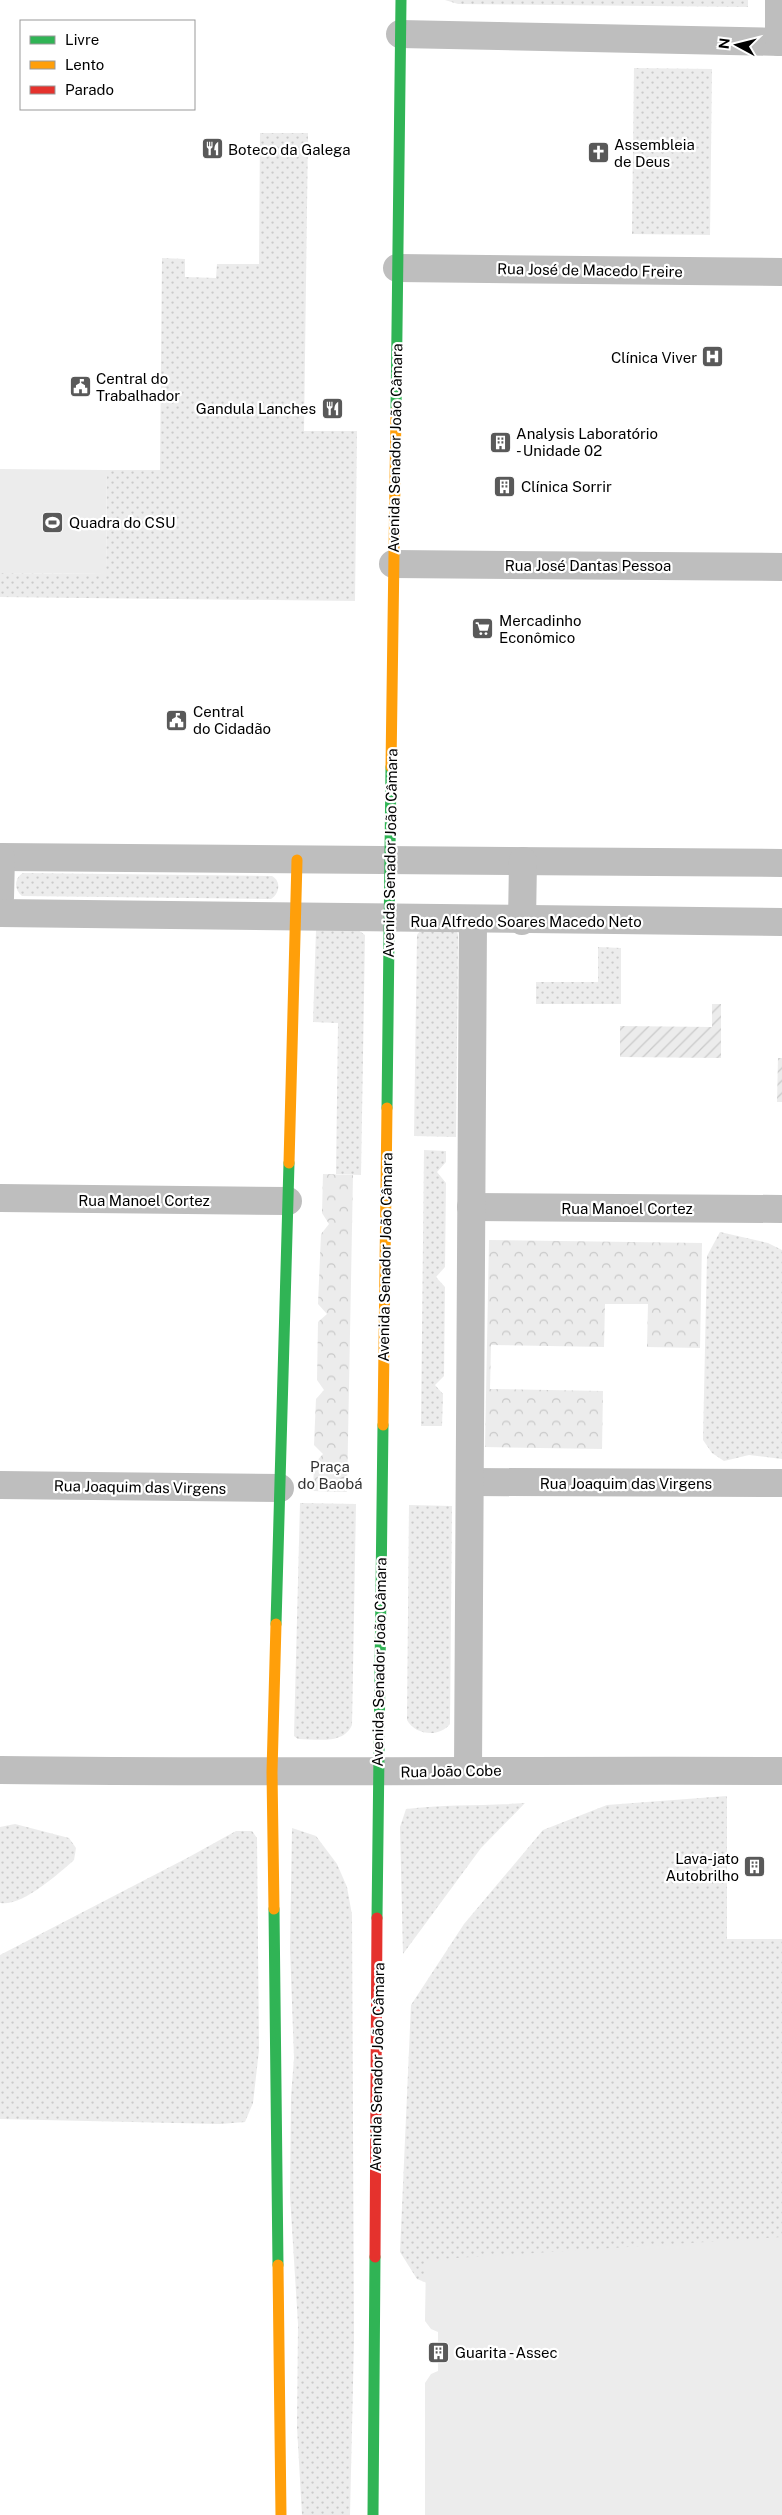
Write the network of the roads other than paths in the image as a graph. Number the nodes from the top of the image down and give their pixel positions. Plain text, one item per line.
1 (401, 0) edge
2 (779, 0) edge
3 (400, 34) junction
4 (780, 42) edge
5 (397, 268) junction
6 (782, 272) edge
7 (393, 564) junction
8 (782, 567) edge
9 (0, 857) edge
10 (297, 860) junction
11 (389, 861) junction
12 (523, 861) junction
13 (782, 863) edge
14 (0, 898) edge
15 (0, 913) edge
16 (295, 918) junction
17 (389, 919) junction
18 (473, 920) junction
19 (522, 921) junction
20 (782, 922) edge
21 (0, 1198) edge
22 (288, 1201) junction
23 (471, 1207) junction
24 (782, 1209) edge
25 (470, 1482) junction
26 (782, 1483) edge
27 (0, 1485) edge
28 (280, 1488) junction
29 (0, 1770) edge
30 (468, 1770) junction
31 (782, 1771) edge
32 (272, 1772) junction
33 (378, 1772) junction
34 (281, 2515) edge
35 (373, 2515) edge

1 - 3 main road, Avenida Senador João Câmara
2 - 4 street
3 - 4 street
3 - 5 main road, Avenida Senador João Câmara
5 - 6 street, Rua José de Macedo Freire
5 - 7 main road, Avenida Senador João Câmara
7 - 8 street, Rua José Dantas Pessoa
7 - 11 main road, Avenida Senador João Câmara
9 - 10 street
9 - 14 street
10 - 11 street
10 - 16 main road
11 - 12 street
11 - 17 main road, Avenida Senador João Câmara
12 - 13 street
12 - 19 street
15 - 16 street, Rua Alfredo Soares Macedo Neto
16 - 17 street, Rua Alfredo Soares Macedo Neto
16 - 22 main road
17 - 18 street, Rua Alfredo Soares Macedo Neto
17 - 33 main road, Avenida Senador João Câmara
18 - 19 street, Rua Alfredo Soares Macedo Neto
18 - 23 street
19 - 20 street, Rua Alfredo Soares Macedo Neto
21 - 22 street, Rua Manoel Cortez
22 - 28 main road
23 - 24 street, Rua Manoel Cortez
23 - 25 street
25 - 26 street, Rua Joaquim das Virgens
25 - 30 street
27 - 28 street, Rua Joaquim das Virgens
28 - 32 main road
29 - 32 street, Rua João Cobe
30 - 31 street, Rua João Cobe
30 - 33 street, Rua João Cobe
32 - 33 street, Rua João Cobe
32 - 34 main road
33 - 35 main road, Avenida Senador João Câmara

